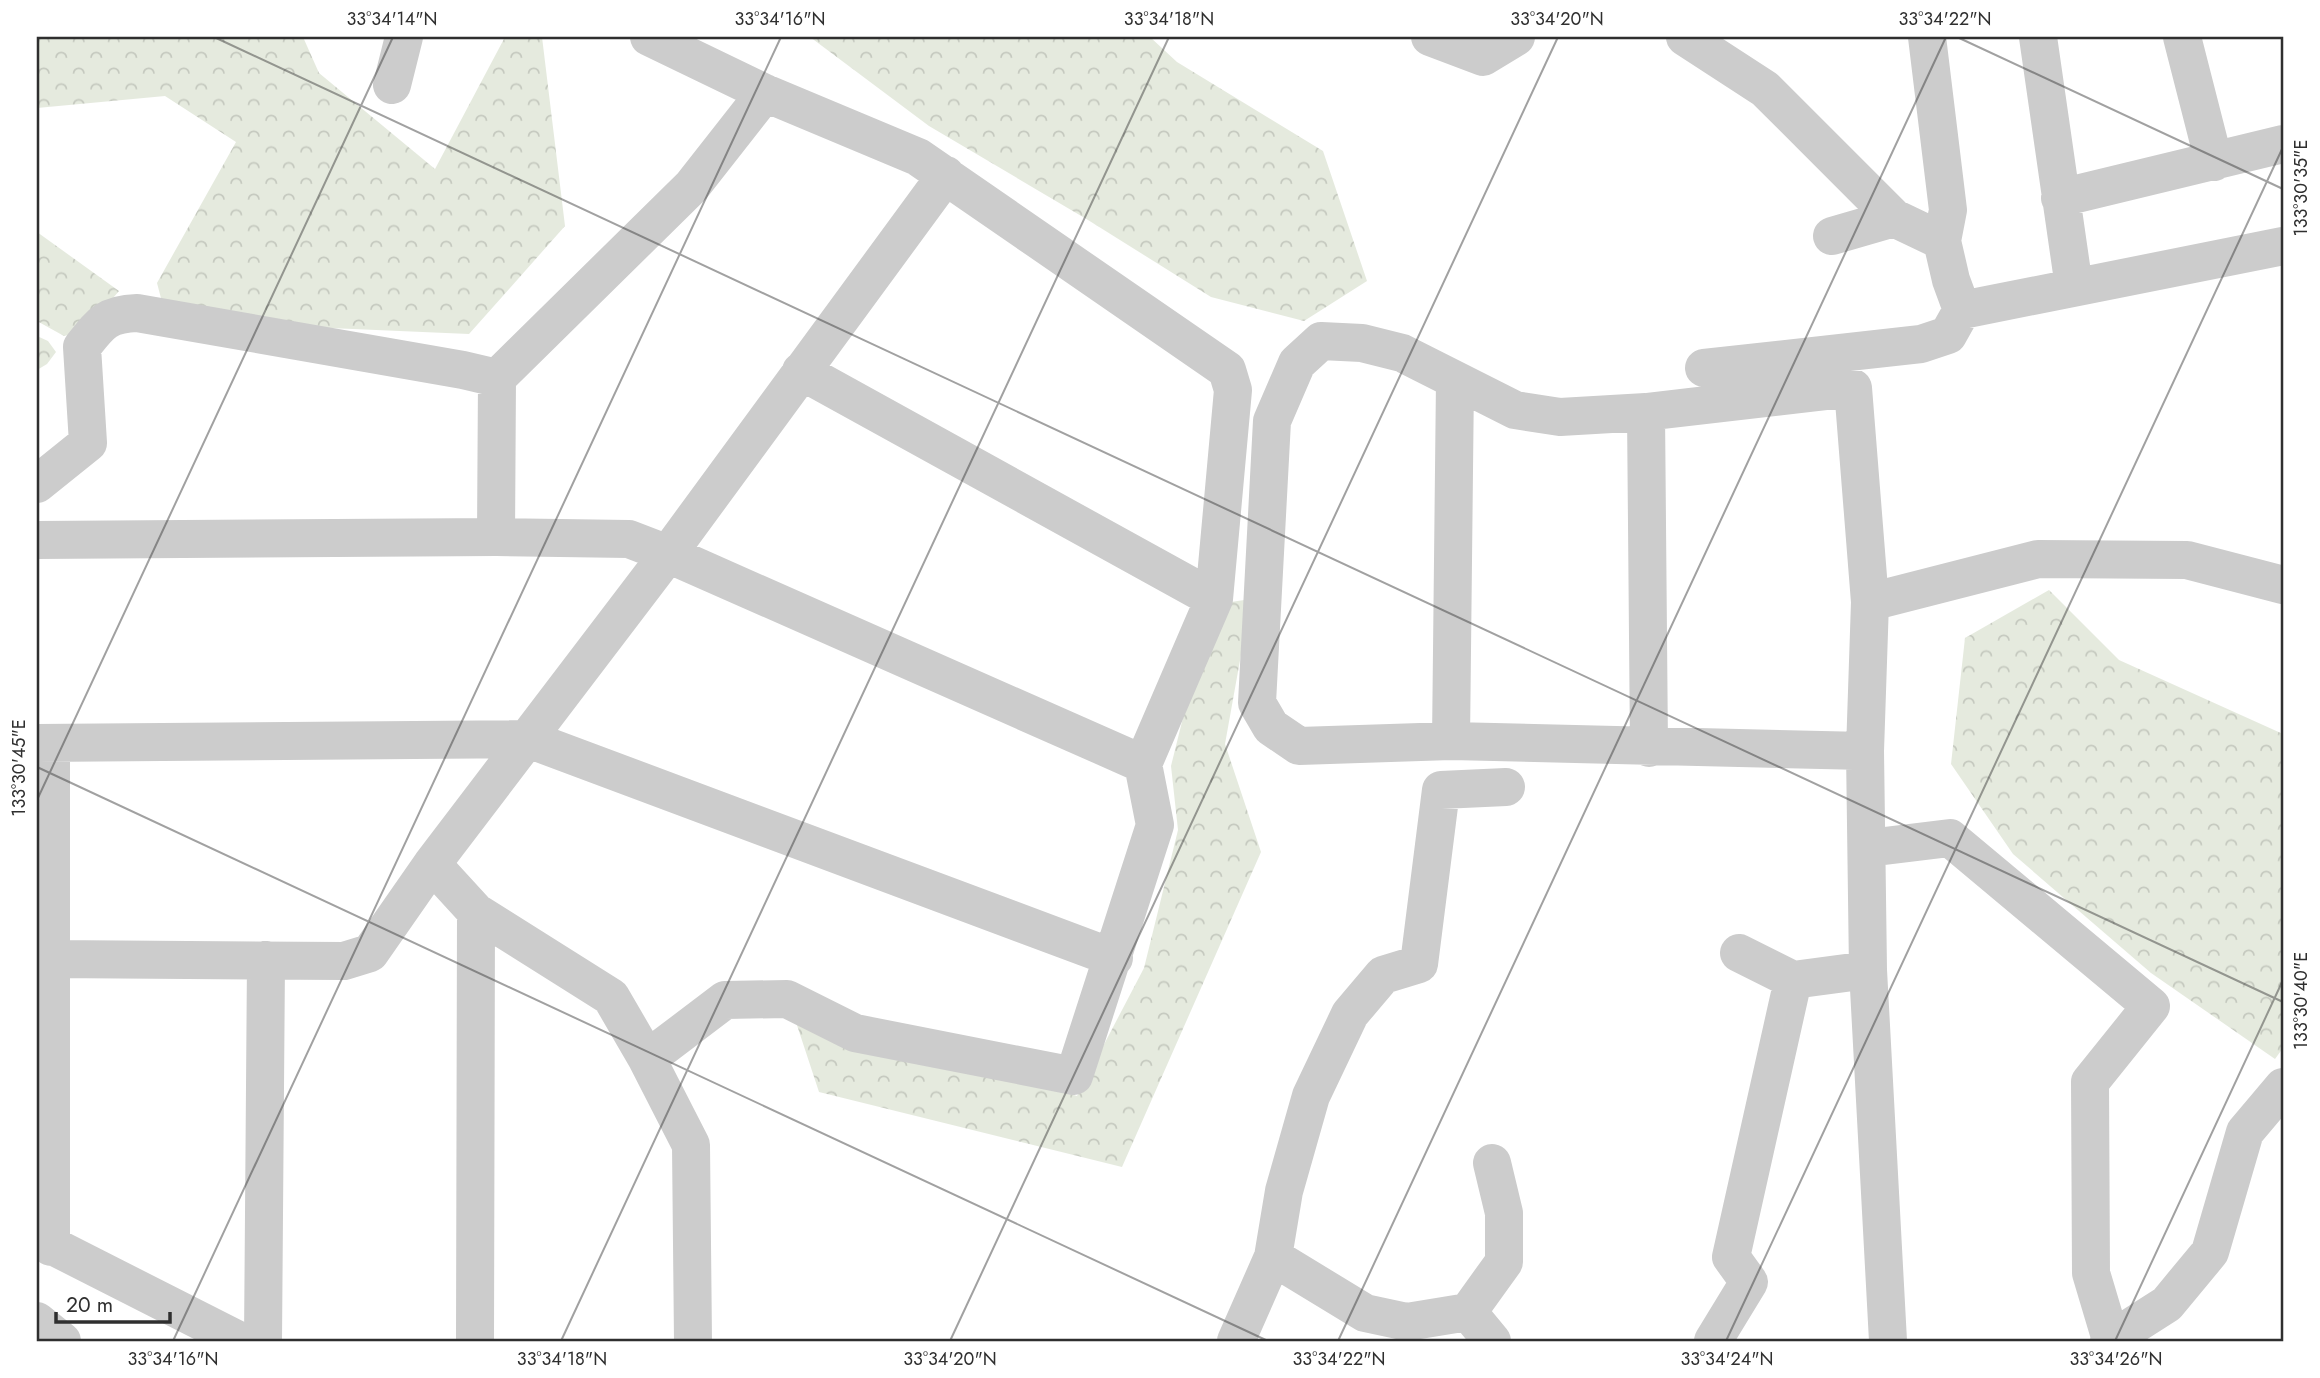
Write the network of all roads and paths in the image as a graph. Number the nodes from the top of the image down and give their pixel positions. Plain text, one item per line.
1 (404, 37) edge
2 (649, 37) edge
3 (1430, 37) edge
4 (1516, 37) edge
5 (1685, 37) edge
6 (1927, 37) edge
7 (2038, 37) edge
8 (2182, 37) edge
9 (392, 85) dead end
10 (765, 93) junction
11 (2283, 144) edge
12 (2214, 162) junction
13 (946, 175) junction
14 (2060, 198) junction
15 (1894, 218) junction
16 (1832, 236) dead end
17 (1942, 241) junction
18 (2283, 246) edge
19 (2074, 287) junction
20 (1962, 310) junction
21 (1704, 368) dead end
22 (801, 371) junction
23 (497, 377) junction
24 (1455, 380) junction
25 (1646, 412) junction
26 (37, 484) edge
27 (496, 537) junction
28 (37, 540) edge
29 (668, 554) junction
30 (2283, 585) edge
31 (1214, 599) junction
32 (1870, 602) junction
33 (528, 739) junction
34 (1451, 741) junction
35 (44, 743) edge
36 (1649, 748) junction
37 (1864, 751) junction
38 (1143, 764) junction
39 (1506, 787) dead end
40 (1868, 848) junction
41 (432, 864) junction
42 (476, 912) junction
43 (1739, 953) dead end
44 (1114, 958) junction
45 (51, 959) junction
46 (266, 960) junction
47 (1868, 970) junction
48 (1793, 980) junction
49 (647, 1059) junction
50 (2283, 1087) edge
51 (1492, 1163) dead end
52 (44, 1243) edge
53 (1273, 1258) junction
54 (1468, 1312) junction
55 (37, 1321) edge
56 (62, 1341) edge
57 (240, 1341) edge
58 (263, 1341) edge
59 (475, 1341) edge
60 (693, 1341) edge
61 (1236, 1341) edge
62 (1492, 1341) edge
63 (1713, 1341) edge
64 (1888, 1341) edge
65 (2110, 1341) edge

1 - 9 street
2 - 10 street
3 - 4 street
5 - 15 street
6 - 17 street
7 - 14 street
8 - 12 street
10 - 13 street
10 - 23 street
11 - 12 street
12 - 14 street
13 - 22 street
13 - 31 street
14 - 19 street
15 - 16 street
15 - 17 street
17 - 20 street
18 - 19 street
19 - 20 street
20 - 21 street
22 - 29 street
22 - 31 street
23 - 26 street
23 - 27 street
24 - 25 street
24 - 34 street
24 - 34 street
25 - 32 street
25 - 36 street
27 - 28 street
27 - 29 street
29 - 33 street
29 - 38 street
30 - 32 street
31 - 38 street
32 - 37 street
33 - 35 street
33 - 41 street
33 - 44 street
34 - 36 street
35 - 45 street
36 - 37 street
37 - 40 street
38 - 44 street
39 - 53 street
40 - 47 street
40 - 65 street
41 - 42 street
41 - 46 street
42 - 49 street
42 - 59 street
43 - 48 street
44 - 49 street
45 - 46 street
45 - 52 street
46 - 58 street
47 - 48 street
47 - 64 street
48 - 63 street
49 - 60 street
50 - 65 street
51 - 54 street
52 - 57 street
53 - 54 street
53 - 61 street
54 - 62 street
55 - 56 street

